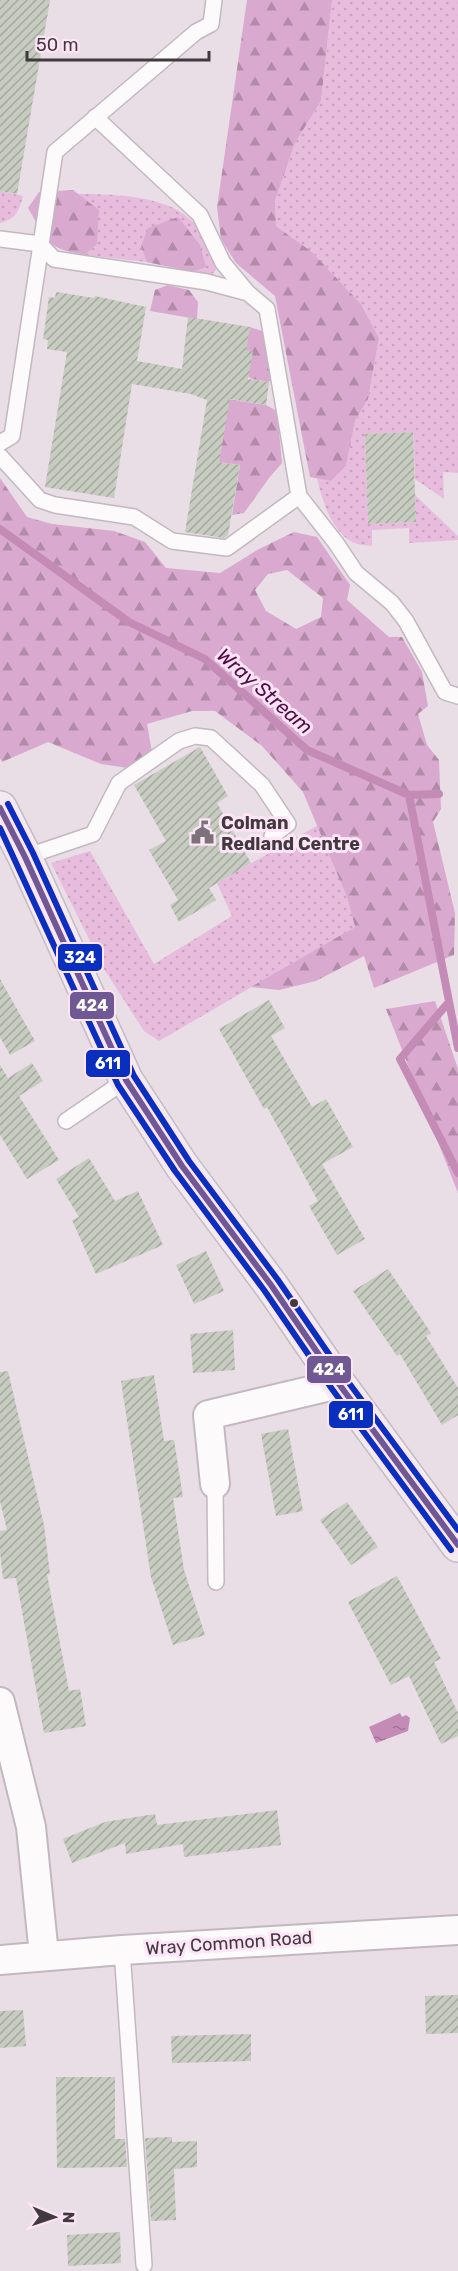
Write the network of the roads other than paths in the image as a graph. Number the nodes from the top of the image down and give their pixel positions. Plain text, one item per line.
1 (214, 0) edge
2 (95, 117) junction
3 (0, 239) edge
4 (40, 244) junction
5 (248, 293) junction
6 (6, 439) edge
7 (0, 456) edge
8 (299, 496) junction
9 (458, 696) edge
10 (0, 808) edge
11 (272, 836) dead end
12 (25, 857) junction
13 (126, 1080) junction
14 (66, 1120) dead end
15 (339, 1384) junction
16 (215, 1484) joint
17 (458, 1545) edge
18 (216, 1582) dead end
19 (0, 1702) edge
20 (458, 1930) edge
21 (122, 1950) junction
22 (44, 1955) junction
23 (0, 1960) edge
24 (144, 2265) dead end

1 - 2 lane
2 - 4 lane
2 - 5 lane
3 - 4 lane
4 - 5 lane
4 - 6 lane
5 - 8 lane
7 - 8 lane
8 - 9 lane
10 - 12 main road
11 - 12 lane
12 - 13 main road
13 - 14 lane
13 - 15 main road
15 - 16 street
15 - 17 main road
16 - 18 lane
19 - 22 street
20 - 21 street, Wray Common Road
21 - 22 street, Wray Common Road
21 - 24 lane
22 - 23 street, Wray Common Road

